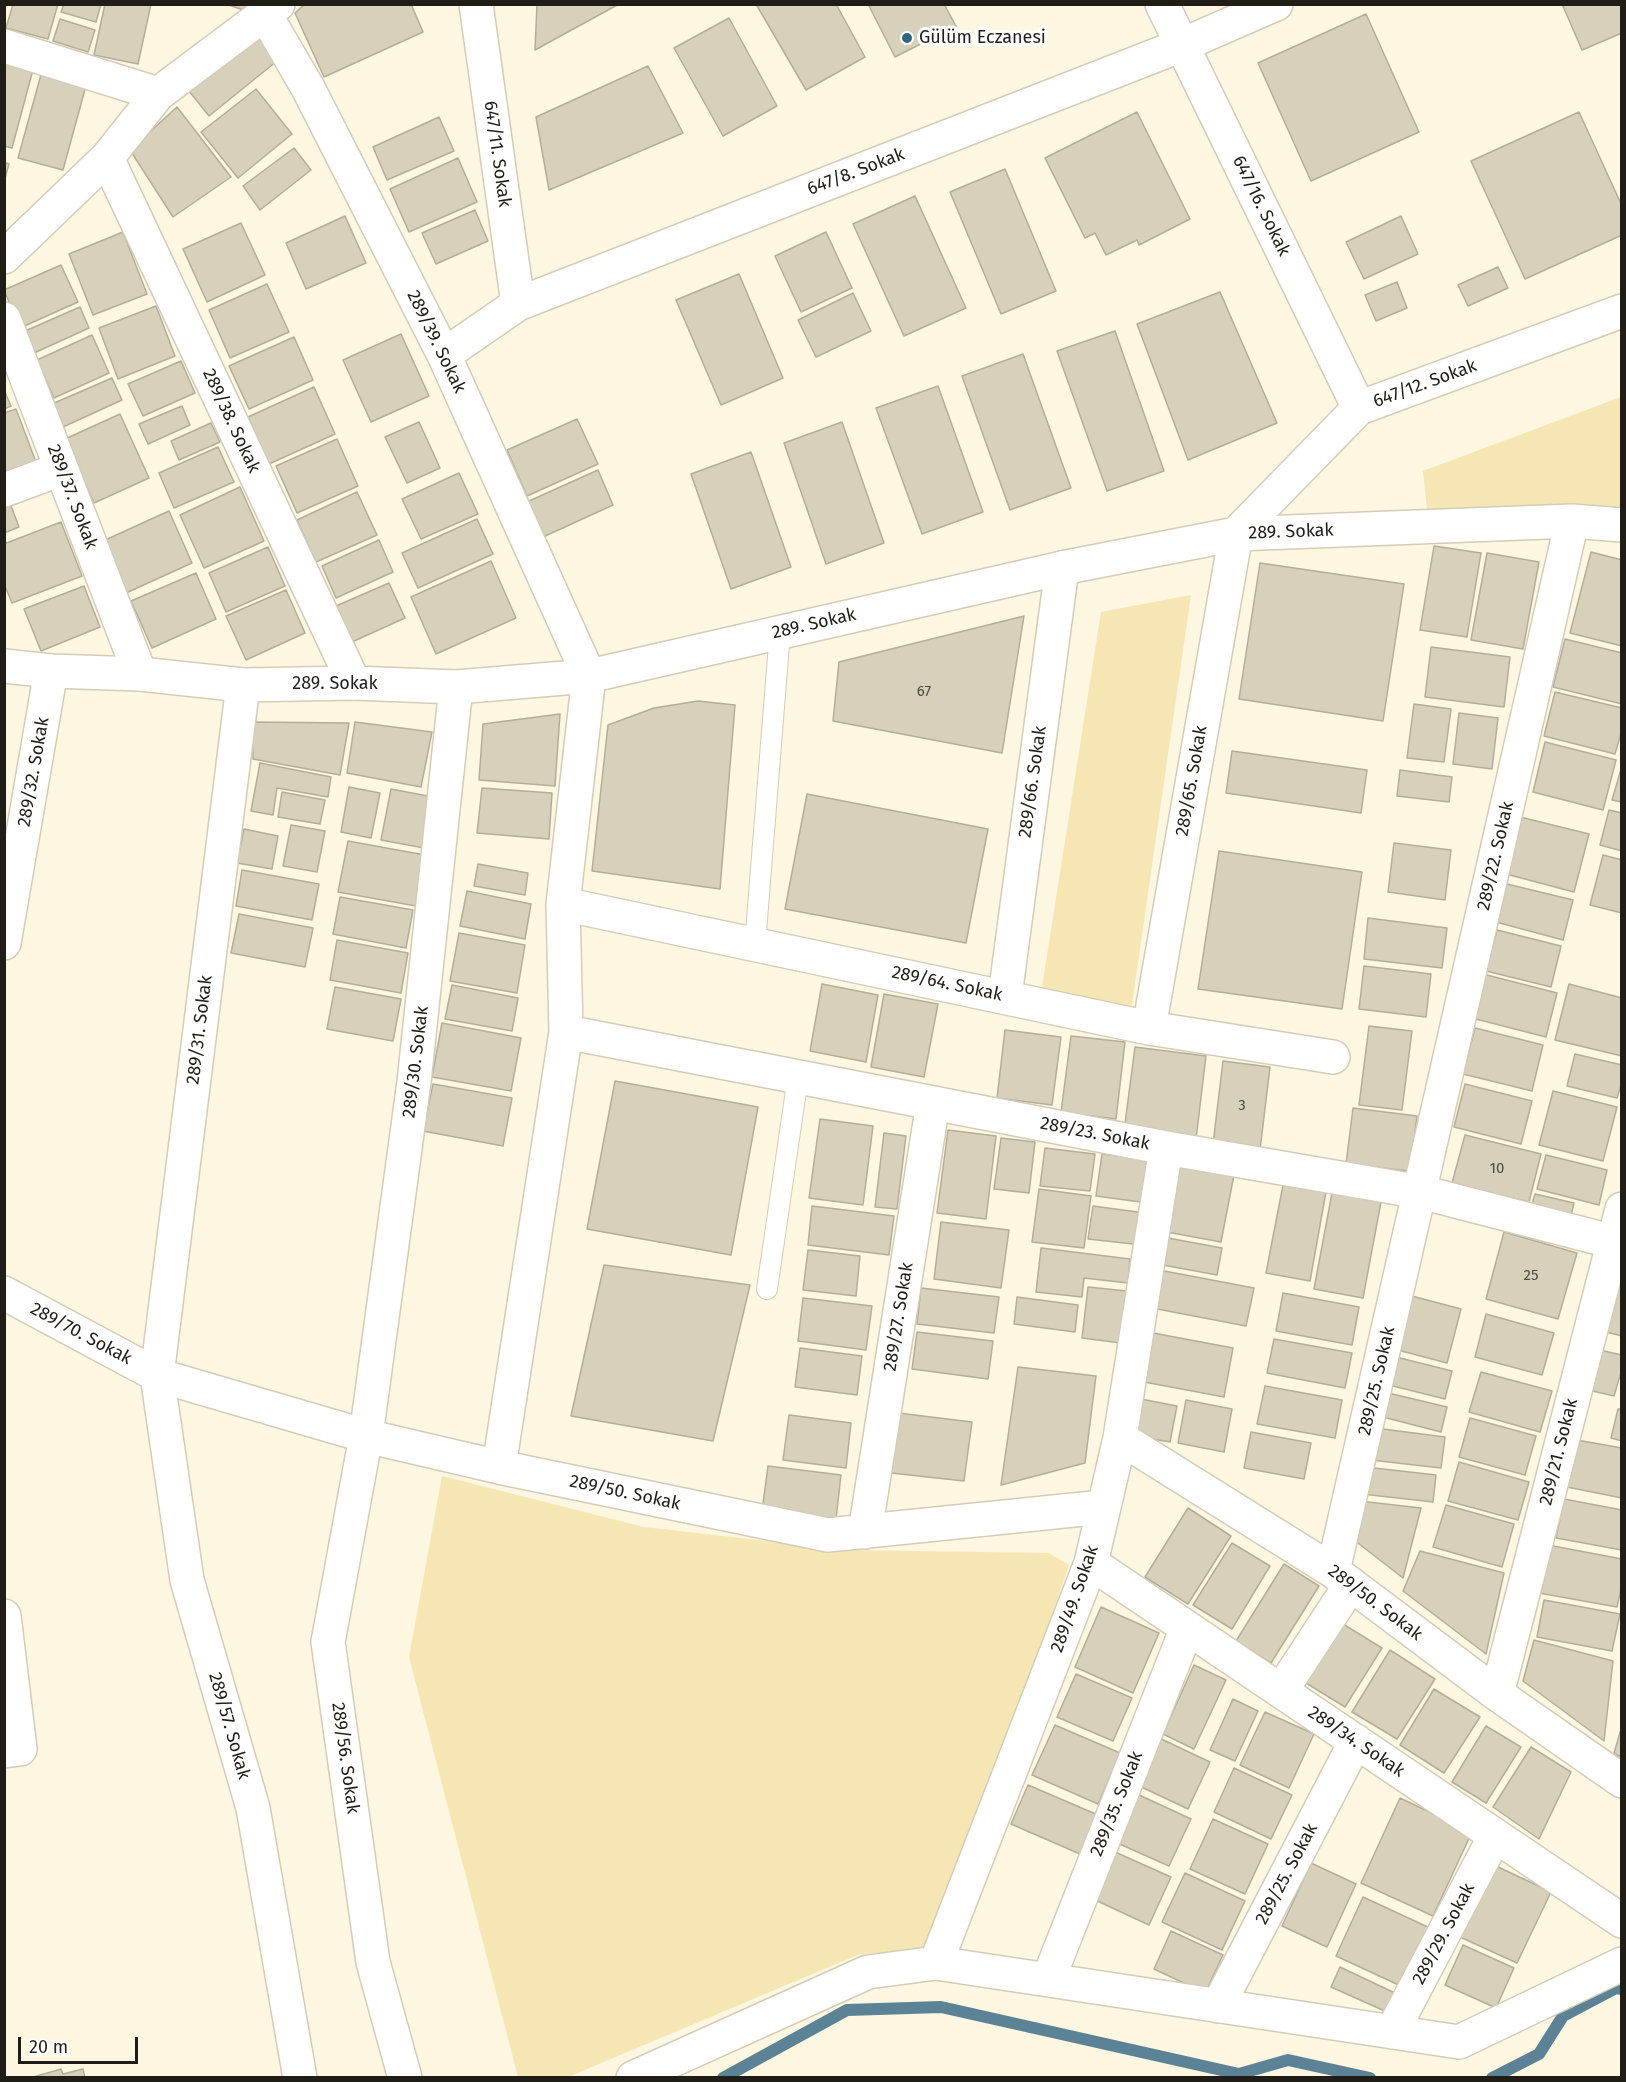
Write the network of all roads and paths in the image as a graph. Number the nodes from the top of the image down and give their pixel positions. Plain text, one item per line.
1 (476, 4) edge
2 (1162, 4) edge
3 (1276, 4) edge
4 (272, 10) edge
5 (1182, 45) junction
6 (4, 46) edge
7 (158, 94) junction
8 (107, 158) junction
9 (4, 257) edge
10 (518, 304) junction
11 (1622, 311) edge
12 (4, 318) edge
13 (444, 356) junction
14 (1359, 408) junction
15 (61, 470) junction
16 (4, 490) edge
17 (1572, 521) junction
18 (1622, 525) edge
19 (1236, 534) junction
20 (1062, 568) junction
21 (780, 632) junction
22 (4, 666) edge
23 (51, 671) junction
24 (141, 674) junction
25 (589, 676) junction
26 (354, 683) junction
27 (243, 685) junction
28 (456, 687) junction
29 (563, 904) junction
30 (4, 943) edge
31 (755, 944) junction
32 (1005, 996) junction
33 (1149, 1028) junction
34 (566, 1032) junction
35 (1332, 1057) dead end
36 (798, 1077) junction
37 (933, 1103) junction
38 (1166, 1148) junction
39 (1420, 1192) junction
40 (1622, 1209) edge
41 (1618, 1242) edge
42 (767, 1289) dead end
43 (4, 1293) edge
44 (157, 1376) junction
45 (366, 1436) junction
46 (1120, 1438) junction
47 (499, 1467) junction
48 (1103, 1507) junction
49 (865, 1532) junction
50 (1092, 1563) junction
51 (1342, 1577) junction
52 (4, 1616) edge
53 (1187, 1628) junction
54 (1281, 1692) junction
55 (1497, 1694) junction
56 (1356, 1742) junction
57 (4, 1751) edge
58 (1622, 1781) edge
59 (1495, 1836) junction
60 (1622, 1921) edge
61 (936, 1963) junction
62 (1622, 1965) edge
63 (1048, 1980) junction
64 (1218, 2006) junction
65 (1392, 2032) junction
66 (300, 2078) edge
67 (405, 2078) edge
68 (633, 2078) edge

1 - 10 street, 647/11. Sokak
2 - 5 street, 647/16. Sokak
3 - 5 street, 647/8. Sokak
4 - 7 street
4 - 13 street, 289/39. Sokak
5 - 10 street, 647/8. Sokak
5 - 14 street, 647/16. Sokak
6 - 7 street
7 - 8 street
8 - 9 street
8 - 26 street, 289/38. Sokak
10 - 13 street, 647/8. Sokak
11 - 14 street, 647/12. Sokak
12 - 15 street, 289/37. Sokak
13 - 25 street, 289/39. Sokak
14 - 19 street, 647/12. Sokak
15 - 16 street
15 - 24 street, 289/37. Sokak
17 - 18 street, 289. Sokak
17 - 19 street, 289. Sokak
17 - 39 street, 289/22. Sokak
19 - 20 street, 289. Sokak
19 - 33 street, 289/65. Sokak
20 - 21 street, 289. Sokak
20 - 32 street, 289/66. Sokak
21 - 25 street, 289. Sokak
21 - 31 lane
22 - 23 street, 289. Sokak
23 - 24 street, 289. Sokak
23 - 30 street, 289/32. Sokak
24 - 27 street, 289. Sokak
25 - 28 street, 289. Sokak
25 - 29 street
26 - 27 street, 289. Sokak
26 - 28 street, 289. Sokak
27 - 44 street, 289/31. Sokak
28 - 45 street, 289/30. Sokak
29 - 31 street, 289/64. Sokak
29 - 34 street
31 - 32 street, 289/64. Sokak
32 - 33 street, 289/64. Sokak
33 - 35 street, 289/64. Sokak
34 - 36 street, 289/23. Sokak
34 - 47 street
36 - 37 street, 289/23. Sokak
36 - 42 lane
37 - 38 street, 289/23. Sokak
37 - 49 street, 289/27. Sokak
38 - 39 street, 289/23. Sokak
38 - 46 street, 289/49. Sokak
39 - 41 street, 289/23. Sokak
39 - 51 street, 289/25. Sokak
40 - 41 street, 289/21. Sokak
41 - 55 street, 289/21. Sokak
43 - 44 street, 289/70. Sokak
44 - 45 street, 289/50. Sokak
44 - 66 street, 289/57. Sokak
45 - 47 street, 289/50. Sokak
45 - 67 street, 289/56. Sokak
46 - 48 street, 289/49. Sokak
46 - 51 street, 289/50. Sokak
47 - 49 street, 289/50. Sokak
48 - 49 street, 289/50. Sokak
48 - 50 street, 289/49. Sokak
50 - 53 street, 289/34. Sokak
50 - 61 street, 289/49. Sokak
51 - 54 street, 289/25. Sokak
51 - 55 street, 289/50. Sokak
52 - 57 street
53 - 54 street, 289/34. Sokak
53 - 63 street, 289/35. Sokak
54 - 56 street, 289/34. Sokak
55 - 58 street, 289/50. Sokak
56 - 59 street, 289/34. Sokak
56 - 64 street, 289/25. Sokak
59 - 60 street, 289/34. Sokak
59 - 65 street, 289/29. Sokak
61 - 63 street
61 - 68 street
62 - 65 street
63 - 64 street
64 - 65 street

